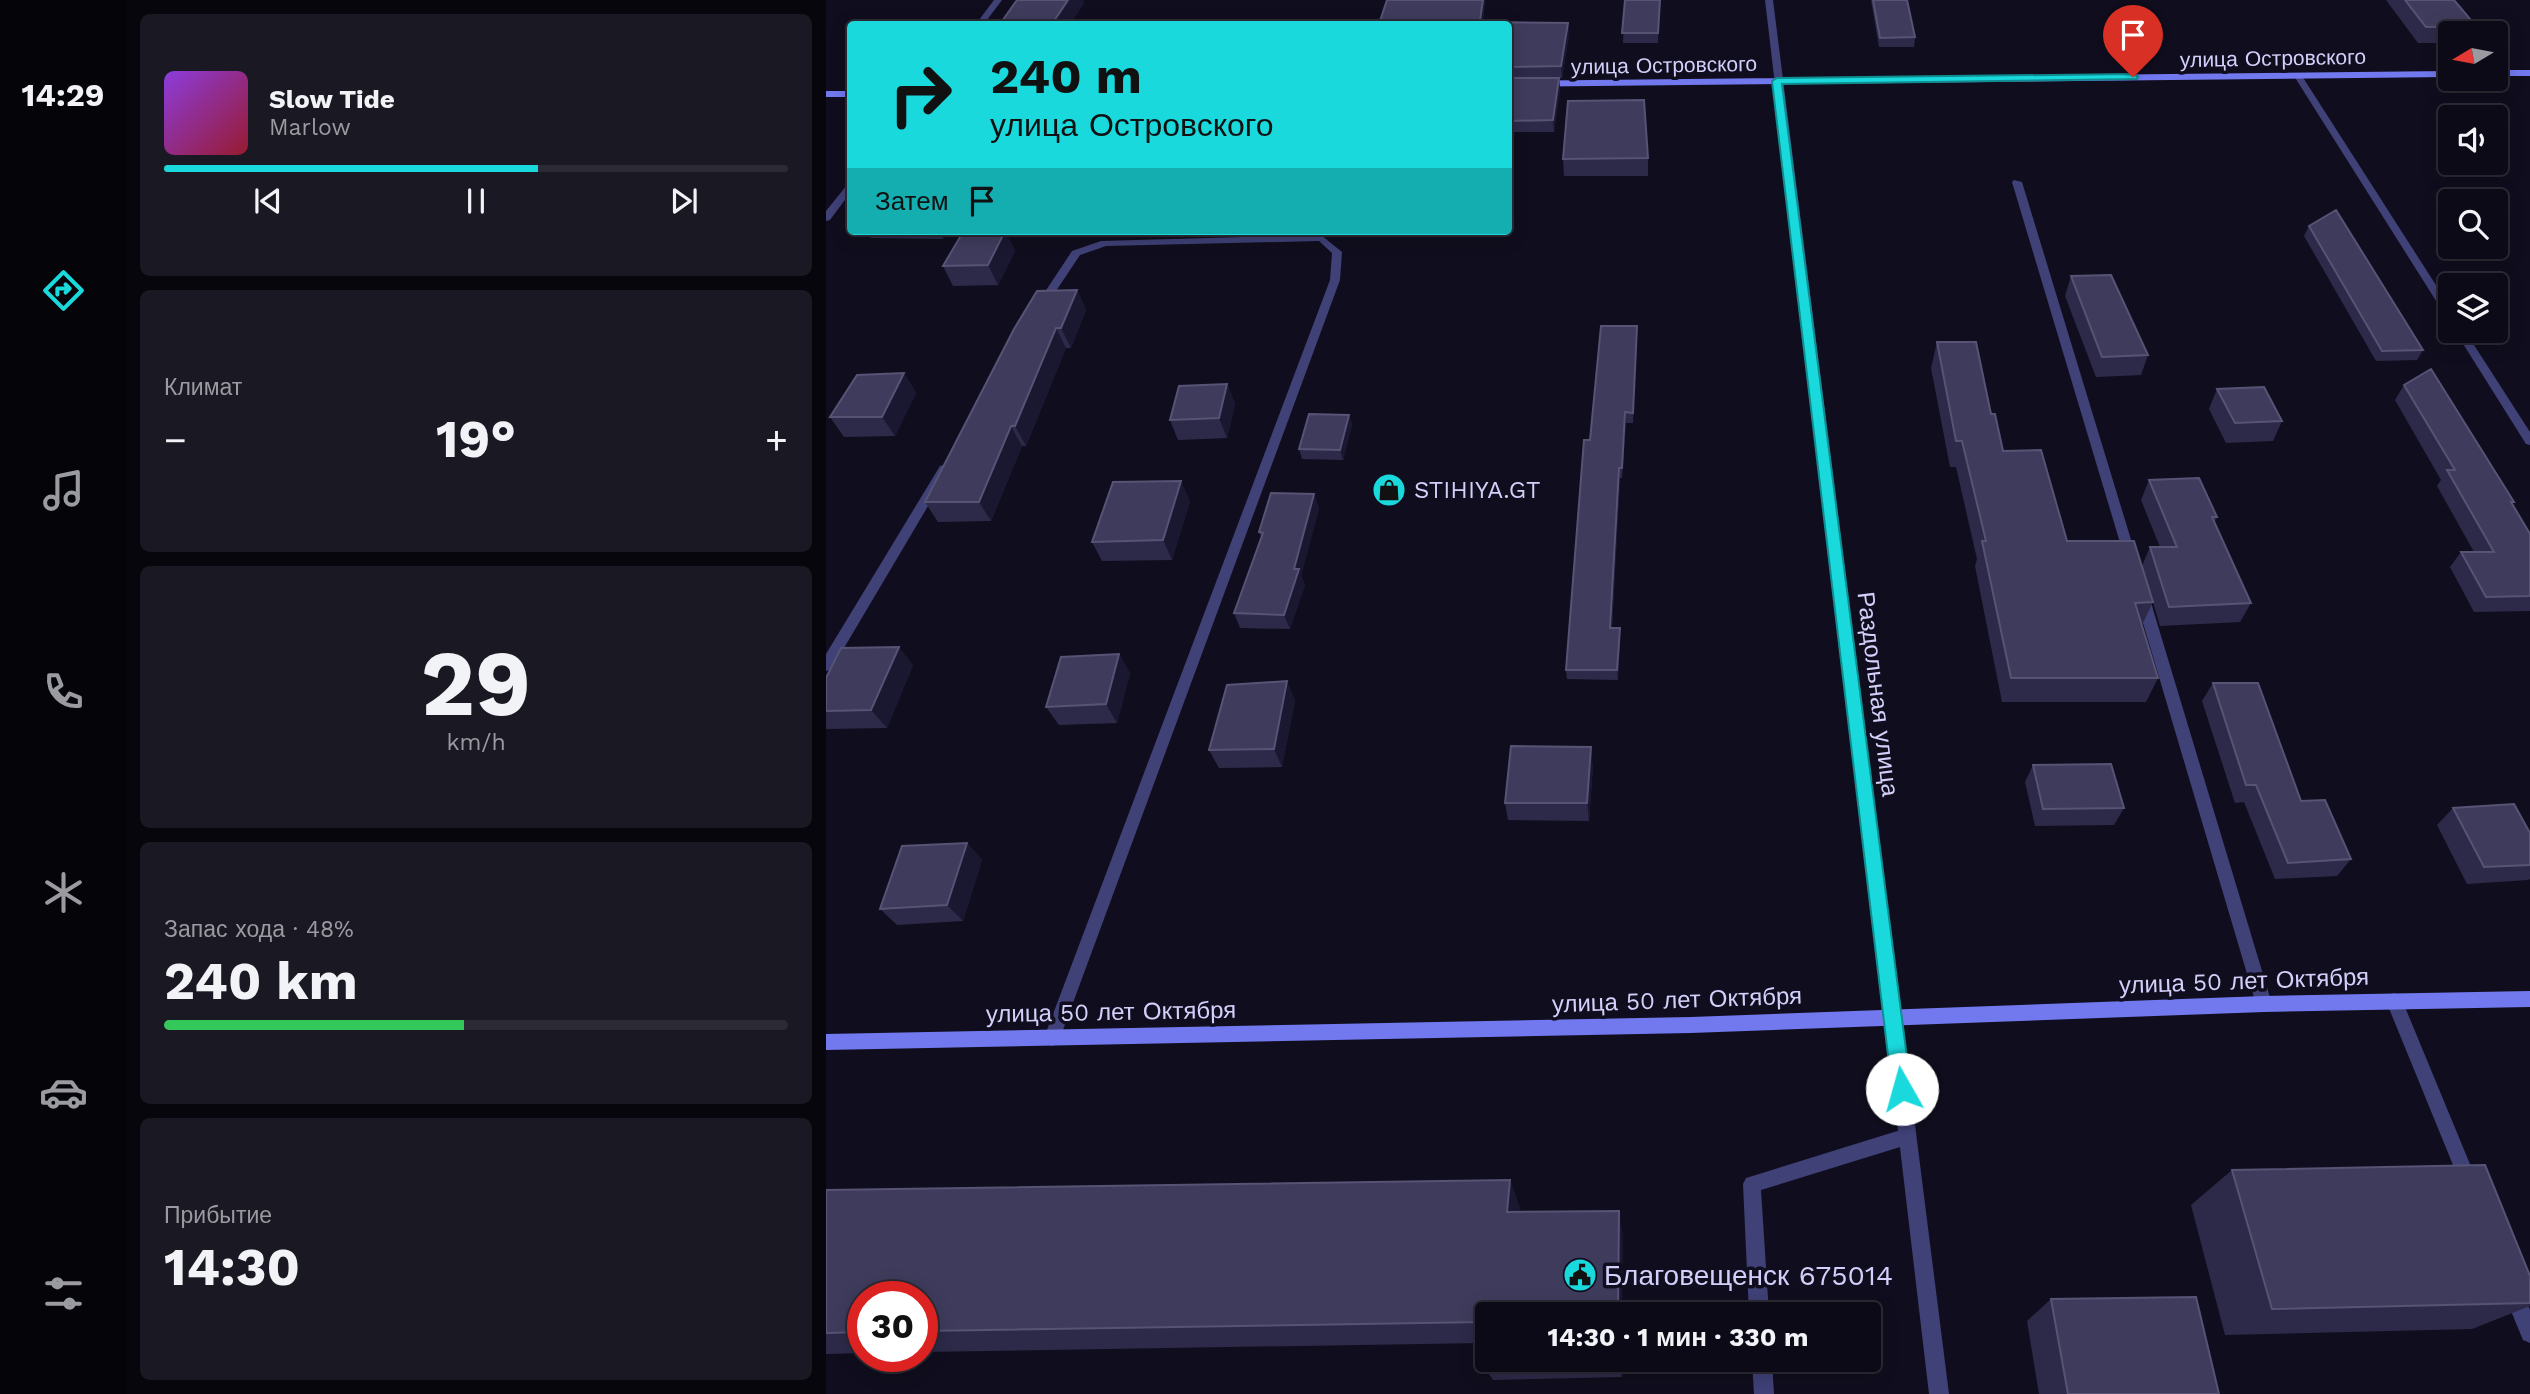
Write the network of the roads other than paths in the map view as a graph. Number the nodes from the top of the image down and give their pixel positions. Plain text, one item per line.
1 (998, 0) edge
2 (1769, 0) edge
3 (982, 21) edge
4 (2530, 73) edge
5 (2438, 74) edge
6 (2508, 74) edge
7 (2298, 75) junction
8 (1777, 81) junction
9 (1512, 84) edge
10 (826, 94) edge
11 (847, 94) edge
12 (2017, 182) dead end
13 (847, 191) edge
14 (826, 218) edge
15 (2438, 296) edge
16 (1034, 317) edge
17 (2468, 343) edge
18 (2530, 441) edge
19 (948, 461) edge
20 (826, 666) edge
21 (2530, 999) edge
22 (2394, 1001) junction
23 (2264, 1003) junction
24 (1893, 1018) junction
25 (1052, 1038) junction
26 (826, 1042) edge
27 (1907, 1137) junction
28 (2473, 1193) edge
29 (2509, 1282) edge
30 (1758, 1302) edge
31 (2530, 1333) edge
32 (1763, 1372) edge
33 (1749, 1394) edge
34 (1764, 1394) edge
35 (1939, 1394) edge

1 - 3 street
2 - 8 street, Раздольная улица
4 - 6 street
5 - 7 street, улица Островского
7 - 8 street, улица Островского
7 - 15 street
8 - 9 street, улица Островского
8 - 24 street, Раздольная улица
10 - 11 street
12 - 23 street
13 - 14 street
16 - 25 street
17 - 18 street
19 - 20 street
21 - 22 street, улица 50 лет Октября
22 - 23 street, улица 50 лет Октября
22 - 28 street
23 - 24 street, улица 50 лет Октября
24 - 25 street, улица 50 лет Октября
24 - 27 street, Раздольная улица
25 - 26 street, улица 50 лет Октября
27 - 30 street
27 - 35 street, Раздольная улица
29 - 31 street
32 - 34 street
33 - 34 street

